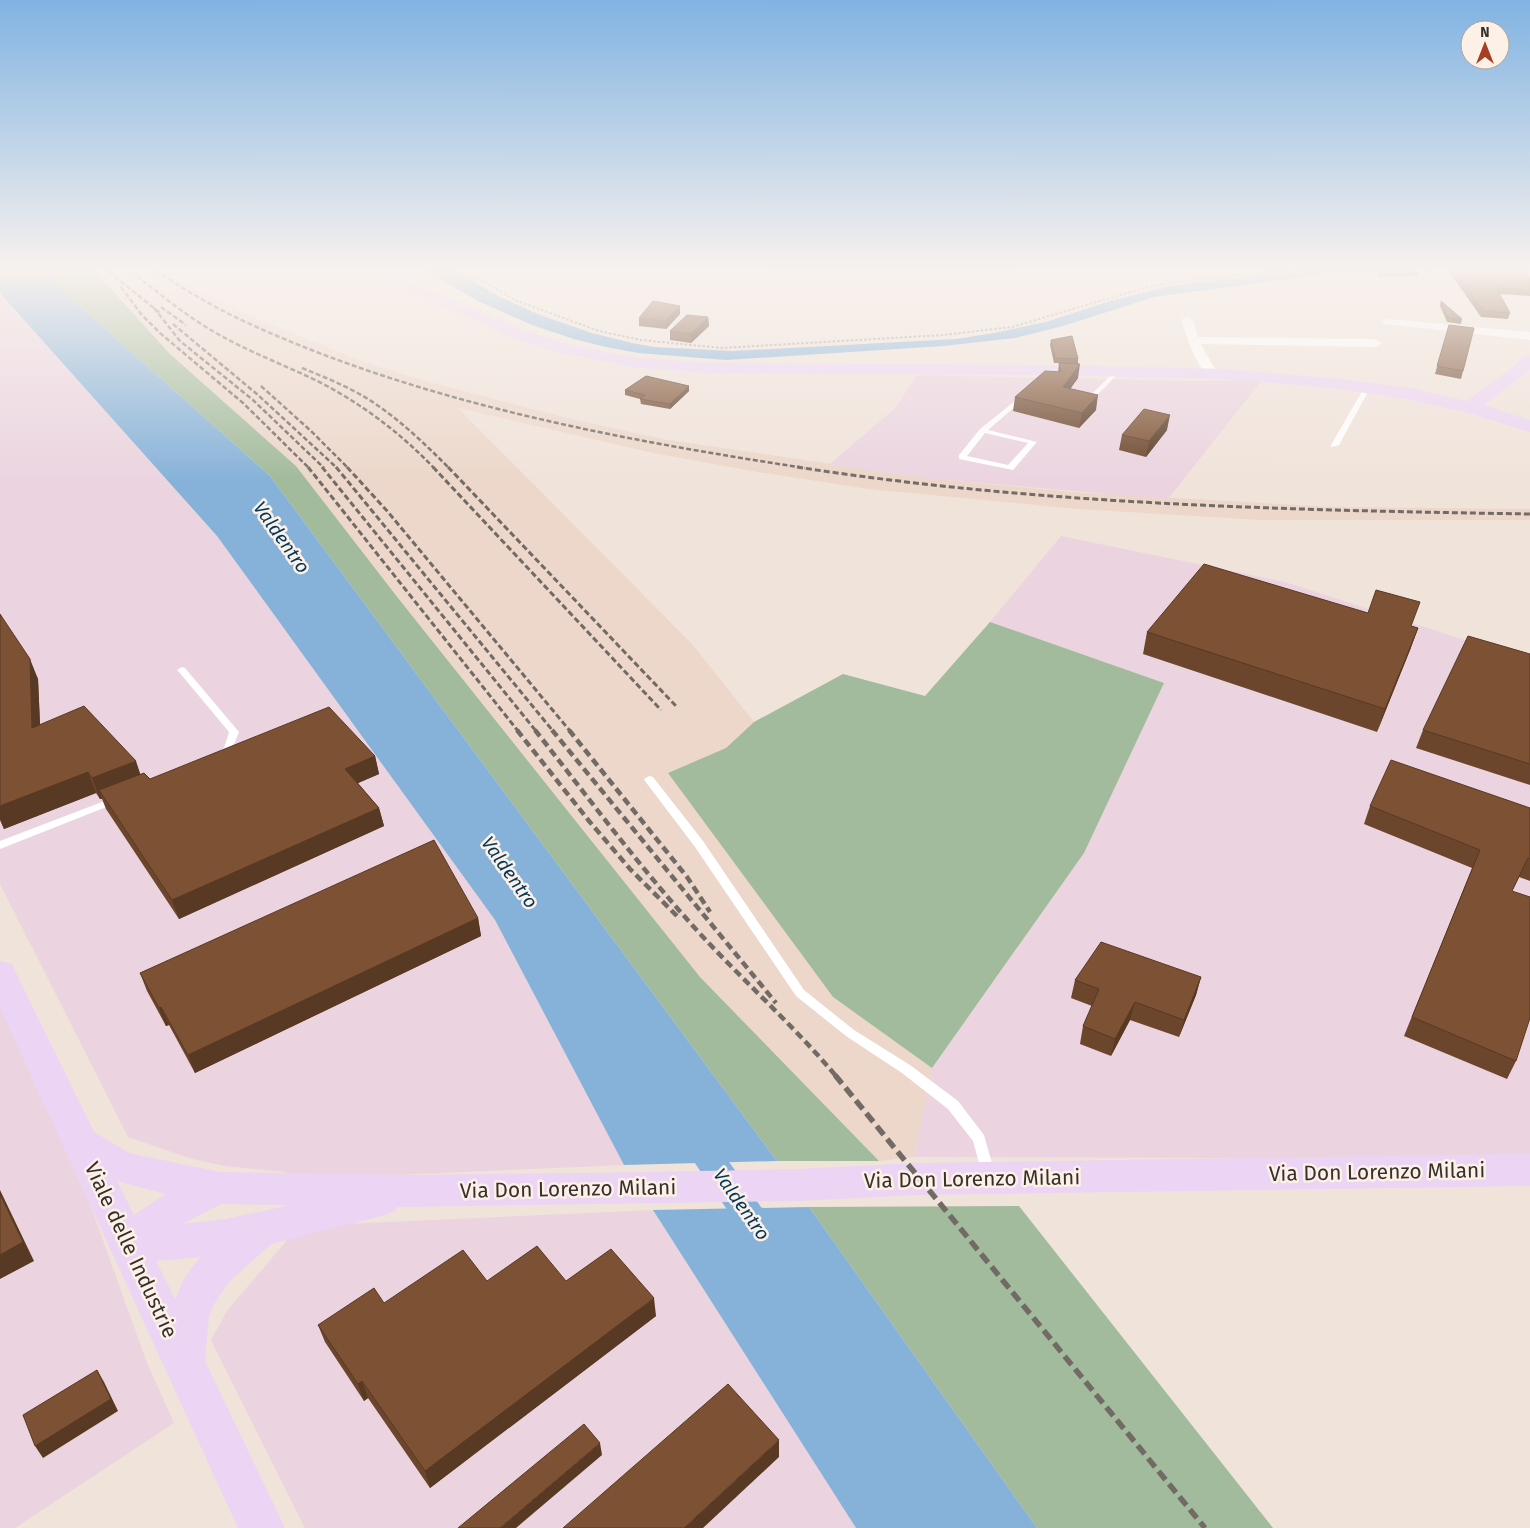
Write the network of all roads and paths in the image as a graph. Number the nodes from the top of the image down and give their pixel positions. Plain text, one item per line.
1 (533, 338) edge
2 (633, 338) edge
3 (893, 338) edge
4 (1193, 340) joint
5 (1376, 343) dead end
6 (1530, 360) edge
7 (1117, 372) junction
8 (1211, 374) junction
9 (1367, 388) junction
10 (1031, 390) edge
11 (1086, 403) edge
12 (1470, 407) junction
13 (1530, 426) edge
14 (983, 431) junction
15 (1335, 445) dead end
16 (182, 670) dead end
17 (211, 759) edge
18 (649, 779) dead end
19 (120, 798) edge
20 (0, 846) edge
21 (0, 973) edge
22 (82, 1143) junction
23 (1530, 1170) edge
24 (988, 1178) junction
25 (220, 1188) junction
26 (415, 1191) junction
27 (266, 1229) junction
28 (128, 1244) junction
29 (184, 1362) junction
30 (262, 1528) edge

1 - 7 street
2 - 3 path
4 - 5 street
4 - 8 street
6 - 12 street
7 - 8 street
7 - 11 lane
8 - 9 street
9 - 12 street
9 - 15 lane
10 - 14 lane
12 - 13 street
14 - 14 lane
16 - 17 lane
18 - 24 lane
19 - 20 lane
21 - 22 street, Viale delle Industrie
22 - 25 street, Via Don Lorenzo Milani
22 - 28 street, Viale delle Industrie
23 - 24 street, Via Don Lorenzo Milani
24 - 26 street, Via Don Lorenzo Milani
25 - 26 street, Via Don Lorenzo Milani
25 - 28 street, Via Don Lorenzo Milani
26 - 27 street, Via Don Lorenzo Milani
27 - 28 street, Via Don Lorenzo Milani
27 - 29 street, Via Don Lorenzo Milani
28 - 29 street, Viale delle Industrie
29 - 30 street, Viale delle Industrie

